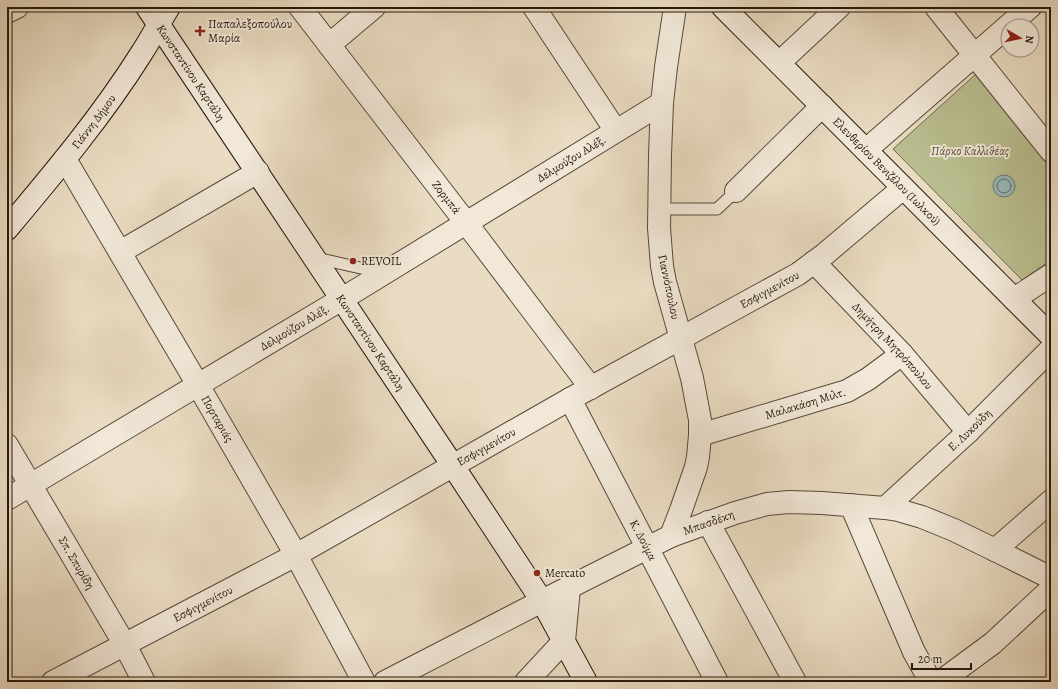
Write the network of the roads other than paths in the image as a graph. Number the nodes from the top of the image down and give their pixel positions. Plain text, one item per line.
1 (17, 7) edge
2 (300, 7) edge
3 (374, 7) edge
4 (534, 7) edge
5 (675, 7) edge
6 (723, 7) edge
7 (839, 7) edge
8 (936, 7) edge
9 (1030, 7) edge
10 (7, 12) edge
11 (158, 13) edge
12 (1017, 18) edge
13 (1000, 33) edge
14 (329, 45) junction
15 (974, 55) junction
16 (779, 63) junction
17 (662, 103) junction
18 (822, 106) junction
19 (616, 132) junction
20 (1049, 145) edge
21 (866, 150) junction
22 (65, 159) junction
23 (258, 172) junction
24 (903, 188) junction
25 (736, 191) joint
26 (659, 209) junction
27 (466, 224) junction
28 (7, 229) edge
29 (120, 252) junction
30 (315, 258) junction
31 (814, 262) junction
32 (384, 274) junction
33 (1051, 275) edge
34 (342, 299) junction
35 (1014, 299) junction
36 (1051, 336) edge
37 (681, 338) junction
38 (1051, 349) edge
39 (902, 354) junction
40 (198, 385) junction
41 (591, 388) junction
42 (570, 399) junction
43 (968, 432) junction
44 (700, 435) junction
45 (7, 445) edge
46 (453, 466) junction
47 (31, 484) junction
48 (7, 500) edge
49 (1051, 501) edge
50 (851, 505) junction
51 (884, 508) junction
52 (708, 522) junction
53 (671, 536) junction
54 (647, 549) junction
55 (995, 550) junction
56 (296, 555) junction
57 (1051, 578) edge
58 (569, 588) junction
59 (1051, 589) edge
60 (542, 601) junction
61 (564, 641) junction
62 (125, 645) junction
63 (53, 682) edge
64 (144, 682) edge
65 (364, 682) edge
66 (385, 682) edge
67 (526, 682) edge
68 (586, 682) edge
69 (717, 682) edge
70 (795, 682) edge
71 (931, 682) edge
72 (940, 682) edge

1 - 10 street
2 - 14 street, Ζορμπά
3 - 14 street
4 - 19 street
5 - 17 street, Γιαννόπουλου
6 - 16 street, Ελευθερίου Βενιζέλου (Ιωλκού)
7 - 16 street
8 - 15 street
9 - 12 street
11 - 22 street, Γιάννη Δήμου
11 - 23 street, Κωνσταντίνου Καρτάλη
13 - 15 street
14 - 27 street, Ζορμπά
15 - 20 street
15 - 21 street
16 - 18 street, Ελευθερίου Βενιζέλου (Ιωλκού)
17 - 19 street, Δελμούζου Αλέξ.
17 - 26 street, Γιαννόπουλου
18 - 21 street, Ελευθερίου Βενιζέλου (Ιωλκού)
18 - 25 street
19 - 27 street, Δελμούζου Αλέξ.
21 - 24 street, Ελευθερίου Βενιζέλου (Ιωλκού)
22 - 28 street, Γιάννη Δήμου
22 - 29 street, Πορταριάς
23 - 29 street
23 - 30 street, Κωνσταντίνου Καρτάλη
24 - 31 street, Εσφιγμενίτου
24 - 35 street, Ελευθερίου Βενιζέλου (Ιωλκού)
25 - 26 lane
26 - 37 street, Γιαννόπουλου
27 - 32 street, Δελμούζου Αλέξ.
27 - 41 street, Ζορμπά
29 - 40 street, Πορταριάς
30 - 32 lane
30 - 34 street, Κωνσταντίνου Καρτάλη
31 - 37 street, Εσφιγμενίτου
31 - 39 street, Δημήτρη Μητρόπουλου
32 - 34 street, Δελμούζου Αλέξ.
33 - 35 street
34 - 40 street, Δελμούζου Αλέξ.
34 - 46 street, Κωνσταντίνου Καρτάλη
35 - 36 street, Ελευθερίου Βενιζέλου (Ιωλκού)
37 - 41 street, Εσφιγμενίτου
37 - 44 street, Γιαννόπουλου
38 - 43 street, Ε. Λυκούδη
39 - 43 street, Δημήτρη Μητρόπουλου
39 - 44 street, Μαλακάση Μιλτ.
40 - 47 street, Δελμούζου Αλέξ.
40 - 56 street, Πορταριάς
41 - 42 street, Εσφιγμενίτου
42 - 46 street, Εσφιγμενίτου
42 - 54 street, Κ. Δούμα
43 - 51 street, Ε. Λυκούδη
44 - 53 street, Γιαννόπουλου
45 - 47 street, Σπ. Σπυρίδη
46 - 56 street, Εσφιγμενίτου
46 - 60 street, Κωνσταντίνου Καρτάλη
47 - 48 street, Δελμούζου Αλέξ.
47 - 62 street, Σπ. Σπυρίδη
49 - 55 street
50 - 51 street, Μπασδέκη
50 - 52 street, Μπασδέκη
50 - 71 street
51 - 55 street, Μπασδέκη
52 - 53 street, Μπασδέκη
52 - 70 street
53 - 54 street, Μπασδέκη
54 - 58 street, Μπασδέκη
54 - 69 street, Κ. Δούμα
55 - 57 street, Μπασδέκη
56 - 62 street, Εσφιγμενίτου
56 - 65 street, Πορταριάς
58 - 60 street, Μπασδέκη
58 - 61 street
59 - 72 street
60 - 61 street, Κωνσταντίνου Καρτάλη
60 - 66 street, Μπασδέκη
61 - 67 street
61 - 68 street, Κωνσταντίνου Καρτάλη
62 - 63 street, Εσφιγμενίτου
62 - 64 street, Σπ. Σπυρίδη

